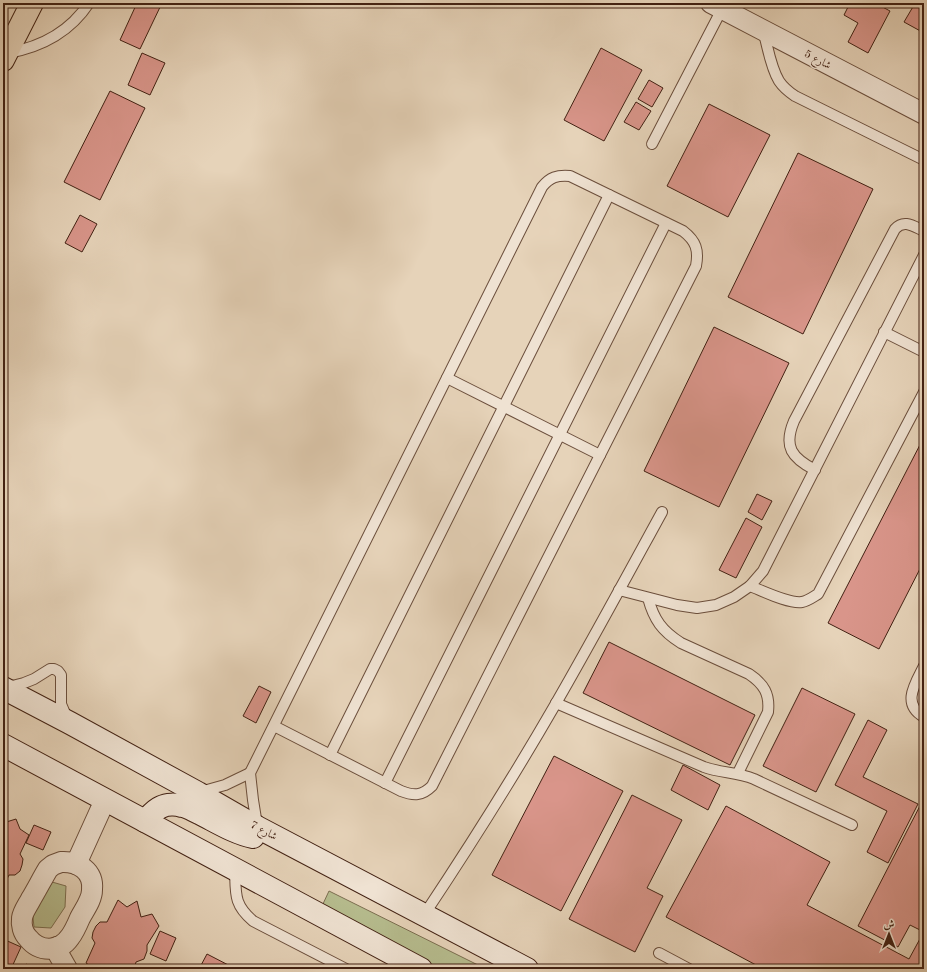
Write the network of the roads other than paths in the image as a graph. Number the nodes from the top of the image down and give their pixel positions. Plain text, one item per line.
1 (32, 3) edge
2 (89, 3) edge
3 (717, 6) edge
4 (763, 30) junction
5 (4, 57) edge
6 (924, 114) edge
7 (652, 144) dead end
8 (924, 160) edge
9 (609, 195) junction
10 (666, 223) junction
11 (924, 231) edge
12 (924, 255) edge
13 (884, 332) junction
14 (924, 352) edge
15 (447, 378) junction
16 (924, 392) edge
17 (504, 406) junction
18 (560, 434) junction
19 (600, 455) junction
20 (815, 470) junction
21 (662, 512) dead end
22 (750, 586) junction
23 (619, 590) junction
24 (648, 598) junction
25 (924, 666) edge
26 (3, 688) edge
27 (556, 703) junction
28 (924, 717) edge
29 (70, 724) junction
30 (274, 726) junction
31 (9, 752) edge
32 (330, 755) junction
33 (250, 773) junction
34 (738, 773) junction
35 (385, 783) junction
36 (198, 793) junction
37 (105, 800) junction
38 (145, 821) junction
39 (852, 825) dead end
40 (265, 831) junction
41 (76, 864) junction
42 (235, 869) junction
43 (424, 915) junction
44 (57, 947) junction
45 (659, 953) dead end
46 (409, 966) edge
47 (67, 969) edge
48 (346, 969) edge
49 (527, 969) edge
50 (689, 969) edge

1 - 5 main road
2 - 5 lane
3 - 4 street, شارع 5
3 - 7 lane
4 - 6 street, شارع 5
4 - 8 lane
9 - 10 lane
9 - 15 lane
9 - 17 lane
10 - 18 lane
10 - 19 lane
11 - 20 lane
12 - 13 lane
13 - 14 lane
13 - 20 lane
15 - 17 lane
15 - 30 lane
16 - 22 lane
17 - 18 lane
17 - 32 lane
18 - 19 lane
18 - 35 lane
19 - 35 lane
20 - 22 lane
21 - 23 lane
22 - 24 lane
23 - 24 lane
23 - 27 lane
24 - 34 lane
25 - 28 lane
26 - 29 main road, شارع 7
26 - 29 lane
27 - 34 lane
27 - 43 lane
29 - 36 main road, شارع 7
30 - 32 lane
30 - 33 lane
31 - 37 main road
32 - 35 lane
33 - 36 lane
33 - 40 lane
34 - 39 lane
36 - 40 main road, شارع 7
37 - 38 main road
37 - 41 street
38 - 40 main road
38 - 42 main road
40 - 43 main road, شارع 7
41 - 44 street
41 - 44 street
42 - 46 main road
42 - 48 lane
43 - 49 main road, شارع 7
44 - 47 street
45 - 50 lane

